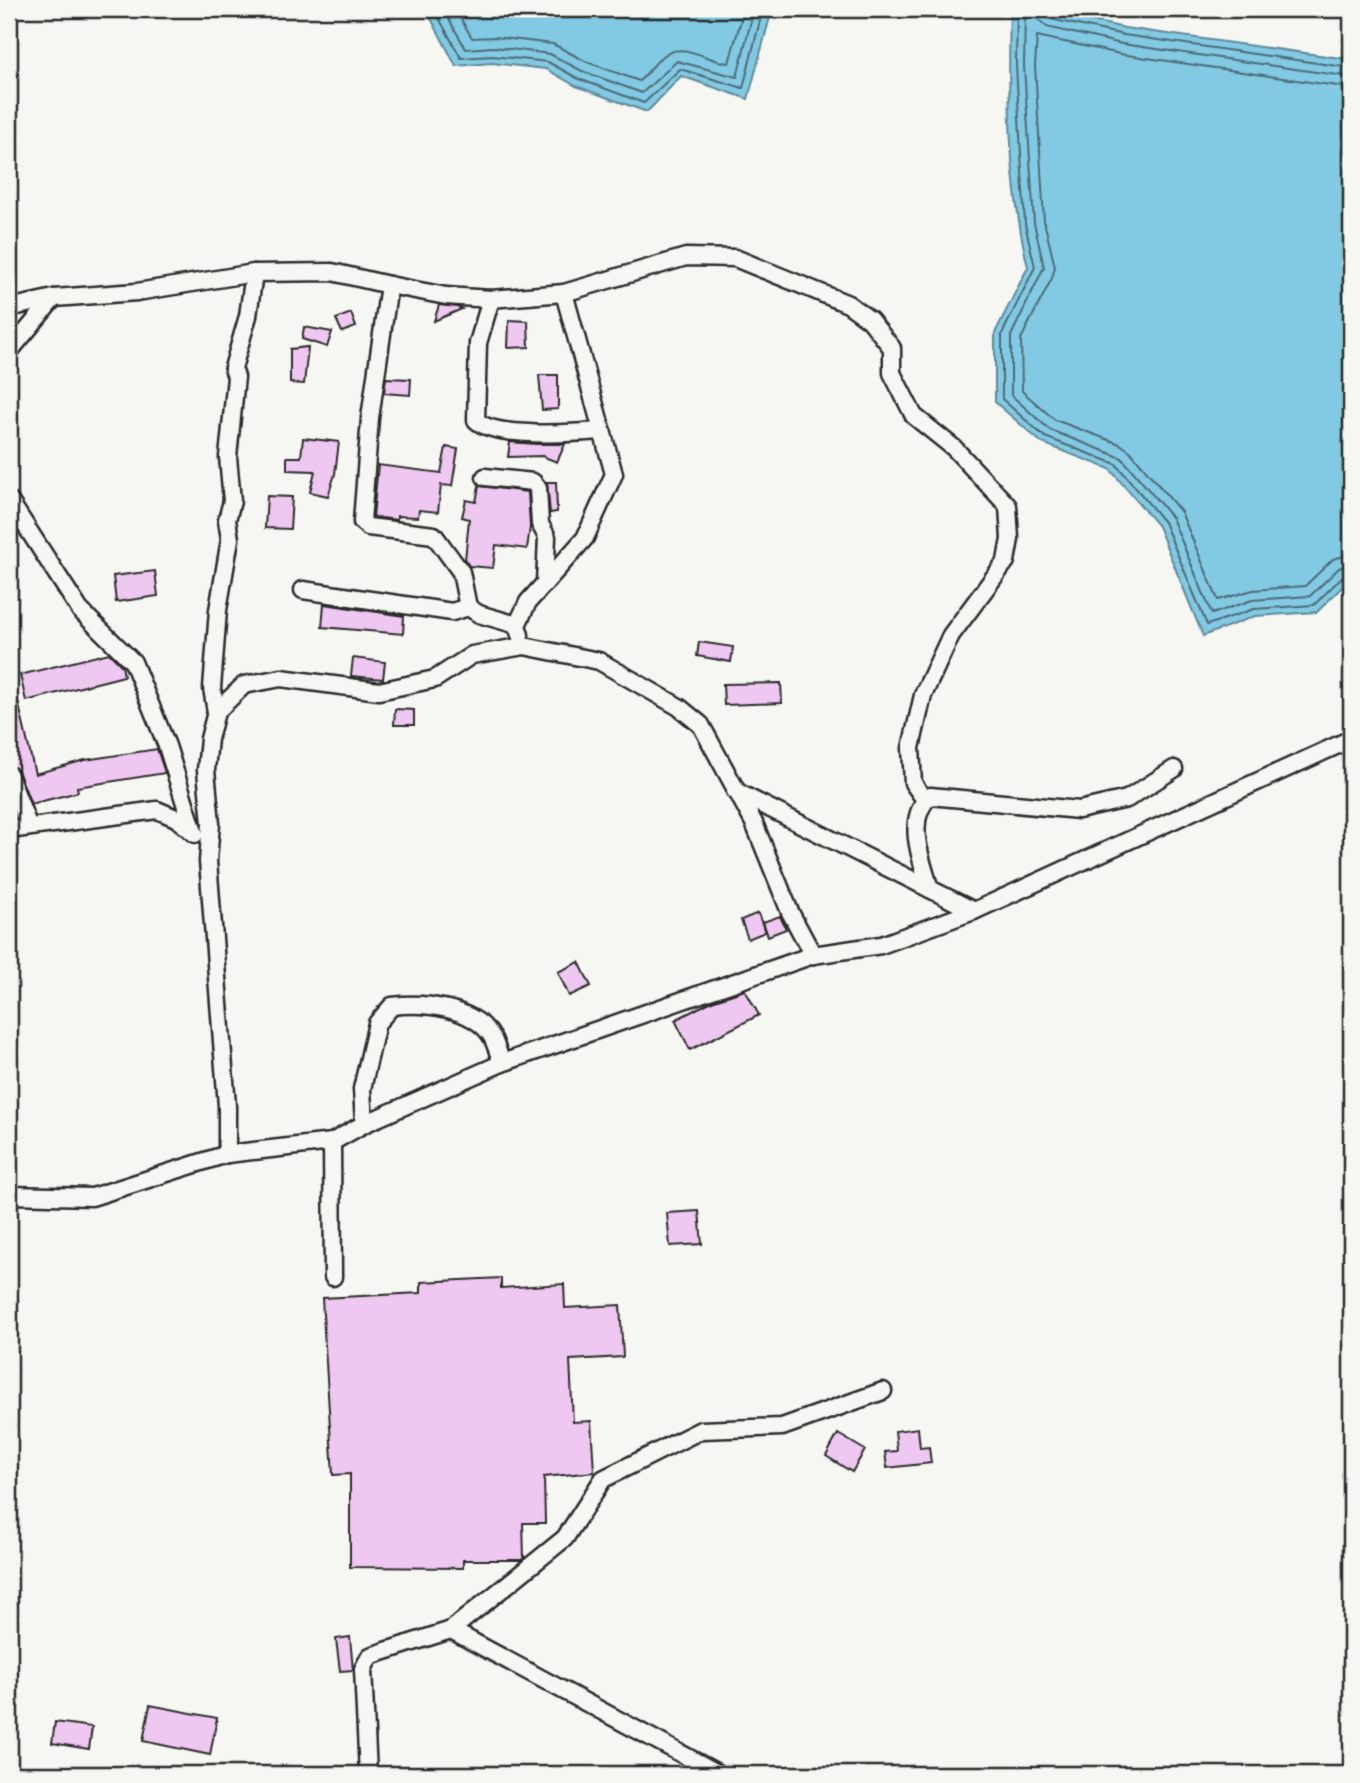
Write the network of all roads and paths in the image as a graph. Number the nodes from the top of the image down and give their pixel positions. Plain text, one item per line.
1 (254, 273) junction
2 (389, 285) junction
3 (564, 293) junction
4 (54, 298) junction
5 (491, 299) junction
6 (9, 308) edge
7 (9, 352) edge
8 (602, 432) junction
9 (485, 477) dead end
10 (9, 500) edge
11 (545, 583) junction
12 (303, 590) dead end
13 (468, 607) junction
14 (517, 625) junction
15 (524, 646) junction
16 (216, 712) junction
17 (1351, 739) edge
18 (1174, 769) dead end
19 (9, 775) edge
20 (734, 790) junction
21 (925, 800) junction
22 (29, 827) junction
23 (9, 830) edge
24 (194, 832) junction
25 (208, 861) junction
26 (930, 889) junction
27 (974, 911) junction
28 (813, 955) junction
29 (502, 1063) junction
30 (364, 1124) junction
31 (332, 1142) junction
32 (228, 1154) junction
33 (9, 1195) edge
34 (333, 1277) dead end
35 (883, 1391) dead end
36 (451, 1630) junction
37 (368, 1774) edge
38 (719, 1774) edge

1 - 2 street
1 - 4 street
1 - 16 street
2 - 5 street
2 - 13 street
3 - 5 street
3 - 8 street
3 - 21 street
4 - 6 street
4 - 7 street
5 - 8 street
8 - 11 street
9 - 11 street
10 - 24 street
11 - 14 street
12 - 13 street
13 - 14 street
14 - 15 street
15 - 16 street
15 - 20 street
16 - 25 street
17 - 27 street
18 - 21 street
19 - 22 street
20 - 26 street
20 - 28 street
21 - 26 street
22 - 23 street
22 - 24 street
24 - 25 street
25 - 32 street
26 - 27 street
27 - 28 street
28 - 29 street
29 - 30 street
29 - 30 street
30 - 31 street
31 - 32 street
31 - 34 street
32 - 33 street
35 - 36 street
36 - 37 street
36 - 38 street

